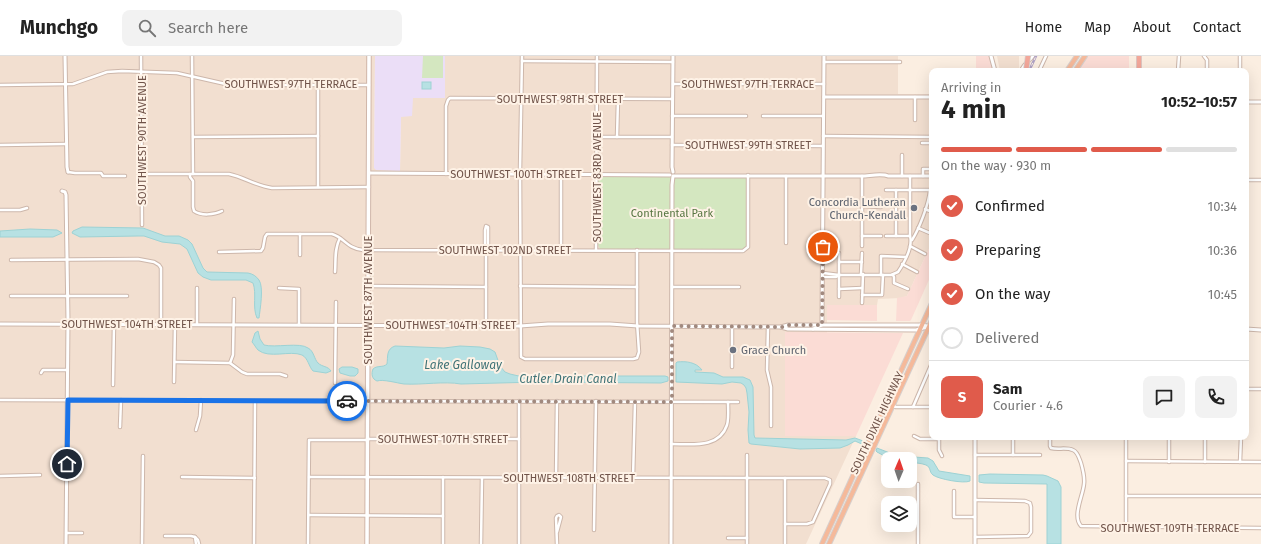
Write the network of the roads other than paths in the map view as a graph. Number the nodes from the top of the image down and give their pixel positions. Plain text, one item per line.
1 (65, 56) edge
2 (141, 56) edge
3 (192, 56) edge
4 (369, 56) edge
5 (522, 56) edge
6 (597, 56) edge
7 (673, 56) edge
8 (824, 56) edge
9 (991, 56) edge
10 (1028, 56) edge
11 (1033, 56) edge
12 (1046, 56) edge
13 (1077, 56) edge
14 (1085, 56) edge
15 (1139, 56) edge
16 (1178, 56) edge
17 (1205, 56) edge
18 (1240, 56) edge
19 (522, 61) junction
20 (597, 61) junction
21 (673, 62) junction
22 (824, 62) junction
23 (900, 62) dead end
24 (994, 68) edge
25 (1022, 68) edge
26 (1026, 68) edge
27 (1040, 68) edge
28 (1069, 68) edge
29 (1077, 68) edge
30 (1138, 68) edge
31 (1178, 68) edge
32 (1207, 68) edge
33 (1240, 68) edge
34 (141, 72) junction
35 (192, 77) junction
36 (66, 84) junction
37 (673, 84) junction
38 (824, 84) junction
39 (0, 85) edge
40 (318, 85) junction
41 (369, 85) junction
42 (824, 97) junction
43 (915, 97) junction
44 (929, 97) edge
45 (521, 98) junction
46 (597, 99) junction
47 (618, 99) junction
48 (672, 99) junction
49 (1249, 102) edge
50 (1261, 102) edge
51 (672, 116) junction
52 (746, 116) dead end
53 (763, 116) dead end
54 (824, 116) junction
55 (915, 120) dead end
56 (318, 136) junction
57 (823, 136) junction
58 (193, 137) junction
59 (597, 137) junction
60 (617, 137) junction
61 (672, 137) junction
62 (929, 137) edge
63 (922, 143) dead end
64 (929, 143) edge
65 (66, 144) junction
66 (0, 145) edge
67 (672, 145) junction
68 (823, 146) junction
69 (902, 155) dead end
70 (929, 169) edge
71 (68, 172) joint
72 (369, 173) junction
73 (142, 174) junction
74 (193, 174) junction
75 (446, 174) junction
76 (521, 174) junction
77 (672, 174) junction
78 (561, 175) junction
79 (597, 175) junction
80 (748, 175) junction
81 (786, 175) junction
82 (823, 175) junction
83 (125, 176) dead end
84 (862, 176) junction
85 (902, 176) junction
86 (910, 176) junction
87 (923, 176) junction
88 (929, 176) edge
89 (1249, 180) edge
90 (1261, 180) edge
91 (193, 181) junction
92 (318, 188) junction
93 (369, 188) junction
94 (886, 190) dead end
95 (896, 190) junction
96 (910, 190) junction
97 (929, 190) edge
98 (62, 191) dead end
99 (929, 197) edge
100 (862, 206) junction
101 (882, 207) dead end
102 (26, 208) dead end
103 (925, 209) junction
104 (0, 210) edge
105 (222, 211) dead end
106 (929, 211) edge
107 (142, 225) dead end
108 (918, 228) junction
109 (929, 233) edge
110 (300, 234) junction
111 (862, 236) junction
112 (882, 236) dead end
113 (886, 236) dead end
114 (896, 236) junction
115 (910, 236) junction
116 (340, 238) junction
117 (911, 240) junction
118 (786, 243) dead end
119 (862, 246) dead end
120 (910, 246) junction
121 (368, 250) junction
122 (485, 250) junction
123 (520, 250) junction
124 (561, 250) junction
125 (596, 250) junction
126 (637, 250) junction
127 (672, 251) junction
128 (219, 252) dead end
129 (839, 253) dead end
130 (862, 253) dead end
131 (925, 254) dead end
132 (300, 255) dead end
133 (906, 257) junction
134 (67, 259) junction
135 (11, 260) dead end
136 (839, 262) junction
137 (862, 262) junction
138 (902, 264) junction
139 (336, 272) dead end
140 (917, 272) dead end
141 (823, 273) junction
142 (862, 274) junction
143 (895, 274) junction
144 (839, 275) junction
145 (882, 275) junction
146 (823, 277) junction
147 (368, 286) junction
148 (520, 286) junction
149 (486, 287) junction
150 (637, 287) junction
151 (672, 287) junction
152 (739, 287) dead end
153 (197, 288) dead end
154 (278, 288) dead end
155 (862, 288) junction
156 (839, 289) junction
157 (908, 289) dead end
158 (862, 295) junction
159 (11, 296) dead end
160 (68, 296) junction
161 (127, 296) dead end
162 (839, 297) dead end
163 (234, 299) dead end
164 (336, 302) dead end
165 (862, 303) dead end
166 (929, 310) edge
167 (0, 324) edge
168 (68, 324) junction
169 (114, 324) junction
170 (161, 324) junction
171 (175, 324) junction
172 (197, 324) junction
173 (904, 324) junction
174 (234, 325) junction
175 (299, 325) junction
176 (335, 325) junction
177 (369, 325) junction
178 (822, 325) junction
179 (486, 326) junction
180 (520, 326) junction
181 (638, 326) junction
182 (672, 326) junction
183 (732, 326) junction
184 (768, 327) junction
185 (782, 327) junction
186 (921, 327) junction
187 (929, 327) edge
188 (814, 329) junction
189 (929, 329) edge
190 (1249, 329) edge
191 (898, 330) junction
192 (911, 330) junction
193 (1261, 330) edge
194 (915, 340) junction
195 (175, 362) junction
196 (230, 362) junction
197 (732, 367) dead end
198 (67, 370) junction
199 (929, 370) edge
200 (41, 373) dead end
201 (286, 376) dead end
202 (174, 382) dead end
203 (335, 383) dead end
204 (113, 384) dead end
205 (1249, 389) edge
206 (1261, 389) edge
207 (0, 400) edge
208 (68, 400) junction
209 (121, 400) junction
210 (201, 400) junction
211 (255, 401) junction
212 (368, 401) junction
213 (519, 401) junction
214 (557, 401) junction
215 (596, 401) junction
216 (635, 402) junction
217 (672, 402) junction
218 (728, 402) junction
219 (738, 402) dead end
220 (886, 404) junction
221 (893, 406) junction
222 (913, 407) junction
223 (929, 407) edge
224 (771, 426) dead end
225 (120, 427) dead end
226 (196, 430) dead end
227 (914, 436) dead end
228 (519, 439) junction
229 (929, 439) edge
230 (368, 440) junction
231 (939, 440) edge
232 (975, 440) edge
233 (1013, 440) edge
234 (1050, 440) edge
235 (1126, 440) edge
236 (1169, 440) edge
237 (1205, 440) edge
238 (1241, 440) edge
239 (671, 444) junction
240 (747, 455) dead end
241 (975, 455) junction
242 (1013, 455) junction
243 (1040, 455) dead end
244 (143, 456) dead end
245 (942, 456) dead end
246 (1126, 461) junction
247 (1169, 462) junction
248 (1205, 462) junction
249 (1240, 462) junction
250 (1261, 462) edge
251 (40, 475) dead end
252 (0, 476) edge
253 (182, 477) dead end
254 (309, 477) junction
255 (443, 477) junction
256 (255, 478) junction
257 (368, 478) junction
258 (482, 478) junction
259 (519, 478) junction
260 (556, 478) junction
261 (595, 478) junction
262 (634, 478) junction
263 (671, 478) junction
264 (747, 478) junction
265 (785, 478) junction
266 (918, 484) dead end
267 (954, 491) dead end
268 (1126, 496) junction
269 (1261, 496) edge
270 (975, 500) junction
271 (309, 515) junction
272 (367, 515) junction
273 (443, 516) junction
274 (975, 517) junction
275 (785, 524) junction
276 (1126, 528) junction
277 (1261, 528) edge
278 (594, 530) dead end
279 (557, 532) junction
280 (66, 533) junction
281 (82, 533) dead end
282 (165, 536) dead end
283 (195, 537) junction
284 (975, 537) junction
285 (728, 538) dead end
286 (747, 538) junction
287 (66, 544) edge
288 (142, 544) edge
289 (196, 544) edge
290 (199, 544) edge
291 (254, 544) edge
292 (308, 544) edge
293 (367, 544) edge
294 (443, 544) edge
295 (481, 544) edge
296 (519, 544) edge
297 (557, 544) edge
298 (671, 544) edge
299 (747, 544) edge
300 (785, 544) edge
301 (822, 544) edge
302 (829, 544) edge
303 (918, 544) edge
304 (975, 544) edge

1 - 36 street
2 - 34 street, SOUTHWEST 90TH AVENUE
3 - 35 street
4 - 41 main road, SOUTHWEST 87TH AVENUE
5 - 19 street
6 - 20 street, SOUTHWEST 83RD AVENUE
7 - 21 street
8 - 22 street
9 - 24 street
10 - 26 highway, bridge
11 - 25 street
12 - 27 street
13 - 28 highway
14 - 29 highway
15 - 30 highway
16 - 31 street
17 - 32 street
18 - 33 street
19 - 20 street
19 - 45 street
20 - 21 street
20 - 46 street, SOUTHWEST 83RD AVENUE
21 - 37 street
22 - 23 street
22 - 38 street
34 - 35 street, SOUTHWEST 97TH TERRACE
34 - 36 street, SOUTHWEST 97TH TERRACE
34 - 73 street, SOUTHWEST 90TH AVENUE
35 - 40 street, SOUTHWEST 97TH TERRACE
35 - 58 street
36 - 39 street, SOUTHWEST 97TH TERRACE
36 - 65 street
37 - 38 street, SOUTHWEST 97TH TERRACE
37 - 48 street
38 - 42 street
40 - 41 street, SOUTHWEST 97TH TERRACE
40 - 56 street
41 - 72 main road, SOUTHWEST 87TH AVENUE
42 - 43 street
42 - 54 street
43 - 44 street
43 - 55 street
45 - 46 street, SOUTHWEST 98TH STREET
45 - 75 street, SOUTHWEST 98TH STREET
45 - 76 street
46 - 47 street, SOUTHWEST 98TH STREET
46 - 59 street, SOUTHWEST 83RD AVENUE
47 - 48 street, SOUTHWEST 98TH STREET
47 - 60 street
48 - 51 street
49 - 50 street
51 - 52 street
51 - 61 street
53 - 54 street
54 - 57 street
56 - 58 street
56 - 92 street
57 - 62 street, SOUTHWEST 99TH STREET
57 - 68 street
58 - 74 street
59 - 60 street, SOUTHWEST 99TH STREET
59 - 79 street, SOUTHWEST 83RD AVENUE
60 - 61 street, SOUTHWEST 99TH STREET
61 - 67 street
63 - 64 street
65 - 66 street
65 - 71 street
67 - 68 street, SOUTHWEST 99TH STREET
67 - 77 street
68 - 82 street
69 - 85 street
70 - 87 street
71 - 83 street
72 - 75 street, SOUTHWEST 100TH STREET
72 - 93 main road, SOUTHWEST 87TH AVENUE
73 - 74 street
73 - 107 street, SOUTHWEST 90TH AVENUE
74 - 91 street
74 - 91 street
74 - 92 street
75 - 76 street, SOUTHWEST 100TH STREET
76 - 78 street, SOUTHWEST 100TH STREET
76 - 123 street
77 - 79 street, SOUTHWEST 100TH STREET
77 - 80 street, SOUTHWEST 100TH STREET
77 - 127 street
78 - 79 street, SOUTHWEST 100TH STREET
78 - 124 street
79 - 125 street, SOUTHWEST 83RD AVENUE
80 - 81 street, SOUTHWEST 100TH STREET
80 - 127 street, SOUTHWEST 102ND STREET
81 - 82 street, SOUTHWEST 100TH STREET
81 - 118 street
82 - 84 street, SOUTHWEST 100TH STREET
82 - 141 street
84 - 85 street, SOUTHWEST 100TH STREET
84 - 100 street
85 - 86 street, SOUTHWEST 100TH STREET
86 - 87 street, SOUTHWEST 100TH STREET
86 - 96 street
87 - 88 street, SOUTHWEST 100TH STREET
89 - 90 street
91 - 105 street
92 - 93 street
93 - 121 main road, SOUTHWEST 87TH AVENUE
94 - 95 street
95 - 96 street
95 - 114 street
96 - 97 street
96 - 115 street
98 - 134 street
99 - 103 street
100 - 101 street
100 - 111 street
102 - 104 street
103 - 106 street
103 - 108 street
108 - 109 street
108 - 117 street
110 - 116 street, SOUTHWEST 102ND STREET
110 - 128 street, SOUTHWEST 102ND STREET
110 - 132 street
111 - 112 street
111 - 119 street
113 - 114 street
114 - 115 street
115 - 117 street
116 - 121 street, SOUTHWEST 102ND STREET
116 - 139 street
117 - 120 street
120 - 131 street
120 - 133 street
121 - 122 street, SOUTHWEST 102ND STREET
121 - 147 main road, SOUTHWEST 87TH AVENUE
122 - 122 street
122 - 123 street, SOUTHWEST 102ND STREET
122 - 149 street
123 - 124 street, SOUTHWEST 102ND STREET
123 - 148 street
124 - 125 street, SOUTHWEST 102ND STREET
125 - 126 street, SOUTHWEST 102ND STREET
126 - 127 street, SOUTHWEST 102ND STREET
126 - 150 street
127 - 151 street
129 - 136 street
130 - 137 street
133 - 138 street
133 - 145 street
134 - 135 street
134 - 160 street
134 - 170 street
136 - 137 street
136 - 144 street
137 - 142 street
138 - 140 street
138 - 143 street
141 - 144 street
141 - 146 street
142 - 144 street
142 - 145 street
142 - 155 street
143 - 145 street
143 - 157 street
144 - 146 street
144 - 156 street
145 - 158 street
146 - 178 street
147 - 149 street
147 - 177 main road, SOUTHWEST 87TH AVENUE
148 - 150 street
148 - 180 street
149 - 179 street
150 - 181 street
151 - 152 street
151 - 182 street
153 - 172 street
154 - 175 street
155 - 156 street
155 - 158 street
156 - 162 street
158 - 165 street
159 - 160 street
160 - 161 street
160 - 168 street
163 - 174 street
164 - 176 street
166 - 186 highway, SOUTH DIXIE HIGHWAY
167 - 168 street, SOUTHWEST 104TH STREET
168 - 169 street, SOUTHWEST 104TH STREET
168 - 198 street
169 - 170 street, SOUTHWEST 104TH STREET
169 - 204 street
170 - 171 street, SOUTHWEST 104TH STREET
171 - 172 street, SOUTHWEST 104TH STREET
171 - 195 street
172 - 174 street, SOUTHWEST 104TH STREET
173 - 178 street, SOUTHWEST 104TH STREET
173 - 186 street, SOUTHWEST 104TH STREET
173 - 191 street
174 - 175 street, SOUTHWEST 104TH STREET
174 - 196 street
175 - 176 street, SOUTHWEST 104TH STREET
176 - 177 street, SOUTHWEST 104TH STREET
176 - 203 street
177 - 179 street, SOUTHWEST 104TH STREET
177 - 212 main road, SOUTHWEST 87TH AVENUE
178 - 185 street, SOUTHWEST 104TH STREET
178 - 188 street
179 - 180 street, SOUTHWEST 104TH STREET
180 - 181 street, SOUTHWEST 104TH STREET
180 - 181 street
181 - 182 street, SOUTHWEST 104TH STREET
182 - 183 street, SOUTHWEST 104TH STREET
182 - 217 street
183 - 184 street, SOUTHWEST 104TH STREET
183 - 197 street
184 - 185 street, SOUTHWEST 104TH STREET
184 - 224 street
185 - 188 street, SOUTHWEST 104TH STREET
186 - 187 street, SOUTHWEST 104TH STREET
186 - 192 street, SOUTHWEST 104TH STREET
186 - 194 highway, SOUTH DIXIE HIGHWAY
188 - 191 street, SOUTHWEST 104TH STREET
189 - 221 highway, SOUTH DIXIE HIGHWAY
190 - 193 street
191 - 192 street, SOUTHWEST 104TH STREET
192 - 194 street
194 - 220 highway, SOUTH DIXIE HIGHWAY
195 - 196 street
195 - 202 street
196 - 201 street
198 - 200 street
198 - 208 street
199 - 222 street
205 - 206 street
207 - 208 street
208 - 209 street
208 - 280 street
209 - 210 street
209 - 225 street
210 - 211 street
210 - 226 street
211 - 212 street
211 - 256 street
212 - 213 street
212 - 230 main road, SOUTHWEST 87TH AVENUE
213 - 214 street
213 - 228 street
214 - 215 street
214 - 260 street
215 - 216 street
215 - 261 street
216 - 217 street
216 - 262 street
217 - 218 street
217 - 239 street
218 - 219 street
218 - 239 street
220 - 221 street
220 - 301 highway, SOUTH DIXIE HIGHWAY
221 - 222 street
221 - 302 highway, SOUTH DIXIE HIGHWAY
222 - 223 street
227 - 229 street
228 - 230 street, SOUTHWEST 107TH STREET
228 - 259 street
230 - 254 street, SOUTHWEST 107TH STREET
230 - 257 main road, SOUTHWEST 87TH AVENUE
231 - 245 street
232 - 241 street
233 - 242 street
234 - 276 street, SOUTHWEST 109TH TERRACE
235 - 246 street
236 - 247 street
237 - 248 street
238 - 249 street
239 - 263 street
240 - 264 street
241 - 242 street
241 - 270 street
242 - 243 street
244 - 288 street
246 - 247 street
246 - 268 street
247 - 248 street
248 - 249 street
249 - 250 street
251 - 252 street
253 - 256 street
254 - 257 street, SOUTHWEST 108TH STREET
254 - 271 street
255 - 257 street, SOUTHWEST 108TH STREET
255 - 258 street, SOUTHWEST 108TH STREET
255 - 273 street
256 - 291 street
257 - 272 main road, SOUTHWEST 87TH AVENUE
258 - 259 street, SOUTHWEST 108TH STREET
258 - 295 street
259 - 260 street, SOUTHWEST 108TH STREET
259 - 296 street
260 - 261 street, SOUTHWEST 108TH STREET
261 - 262 street, SOUTHWEST 108TH STREET
261 - 278 street
262 - 263 street, SOUTHWEST 108TH STREET
263 - 264 street, SOUTHWEST 108TH STREET
263 - 298 street
264 - 265 street, SOUTHWEST 108TH STREET
264 - 286 street
265 - 275 street
265 - 275 street, SOUTHWEST 108TH STREET
266 - 303 street
267 - 274 street
268 - 269 street
268 - 276 street
270 - 274 street
270 - 284 street
271 - 272 street
271 - 292 street
272 - 273 street
272 - 293 main road, SOUTHWEST 87TH AVENUE
273 - 294 street
274 - 284 street
275 - 300 street
276 - 277 street, SOUTHWEST 109TH TERRACE
279 - 279 street
279 - 297 street
280 - 281 street
280 - 287 street
282 - 283 street
283 - 289 street
283 - 290 street
284 - 304 street
285 - 286 street
286 - 299 street

